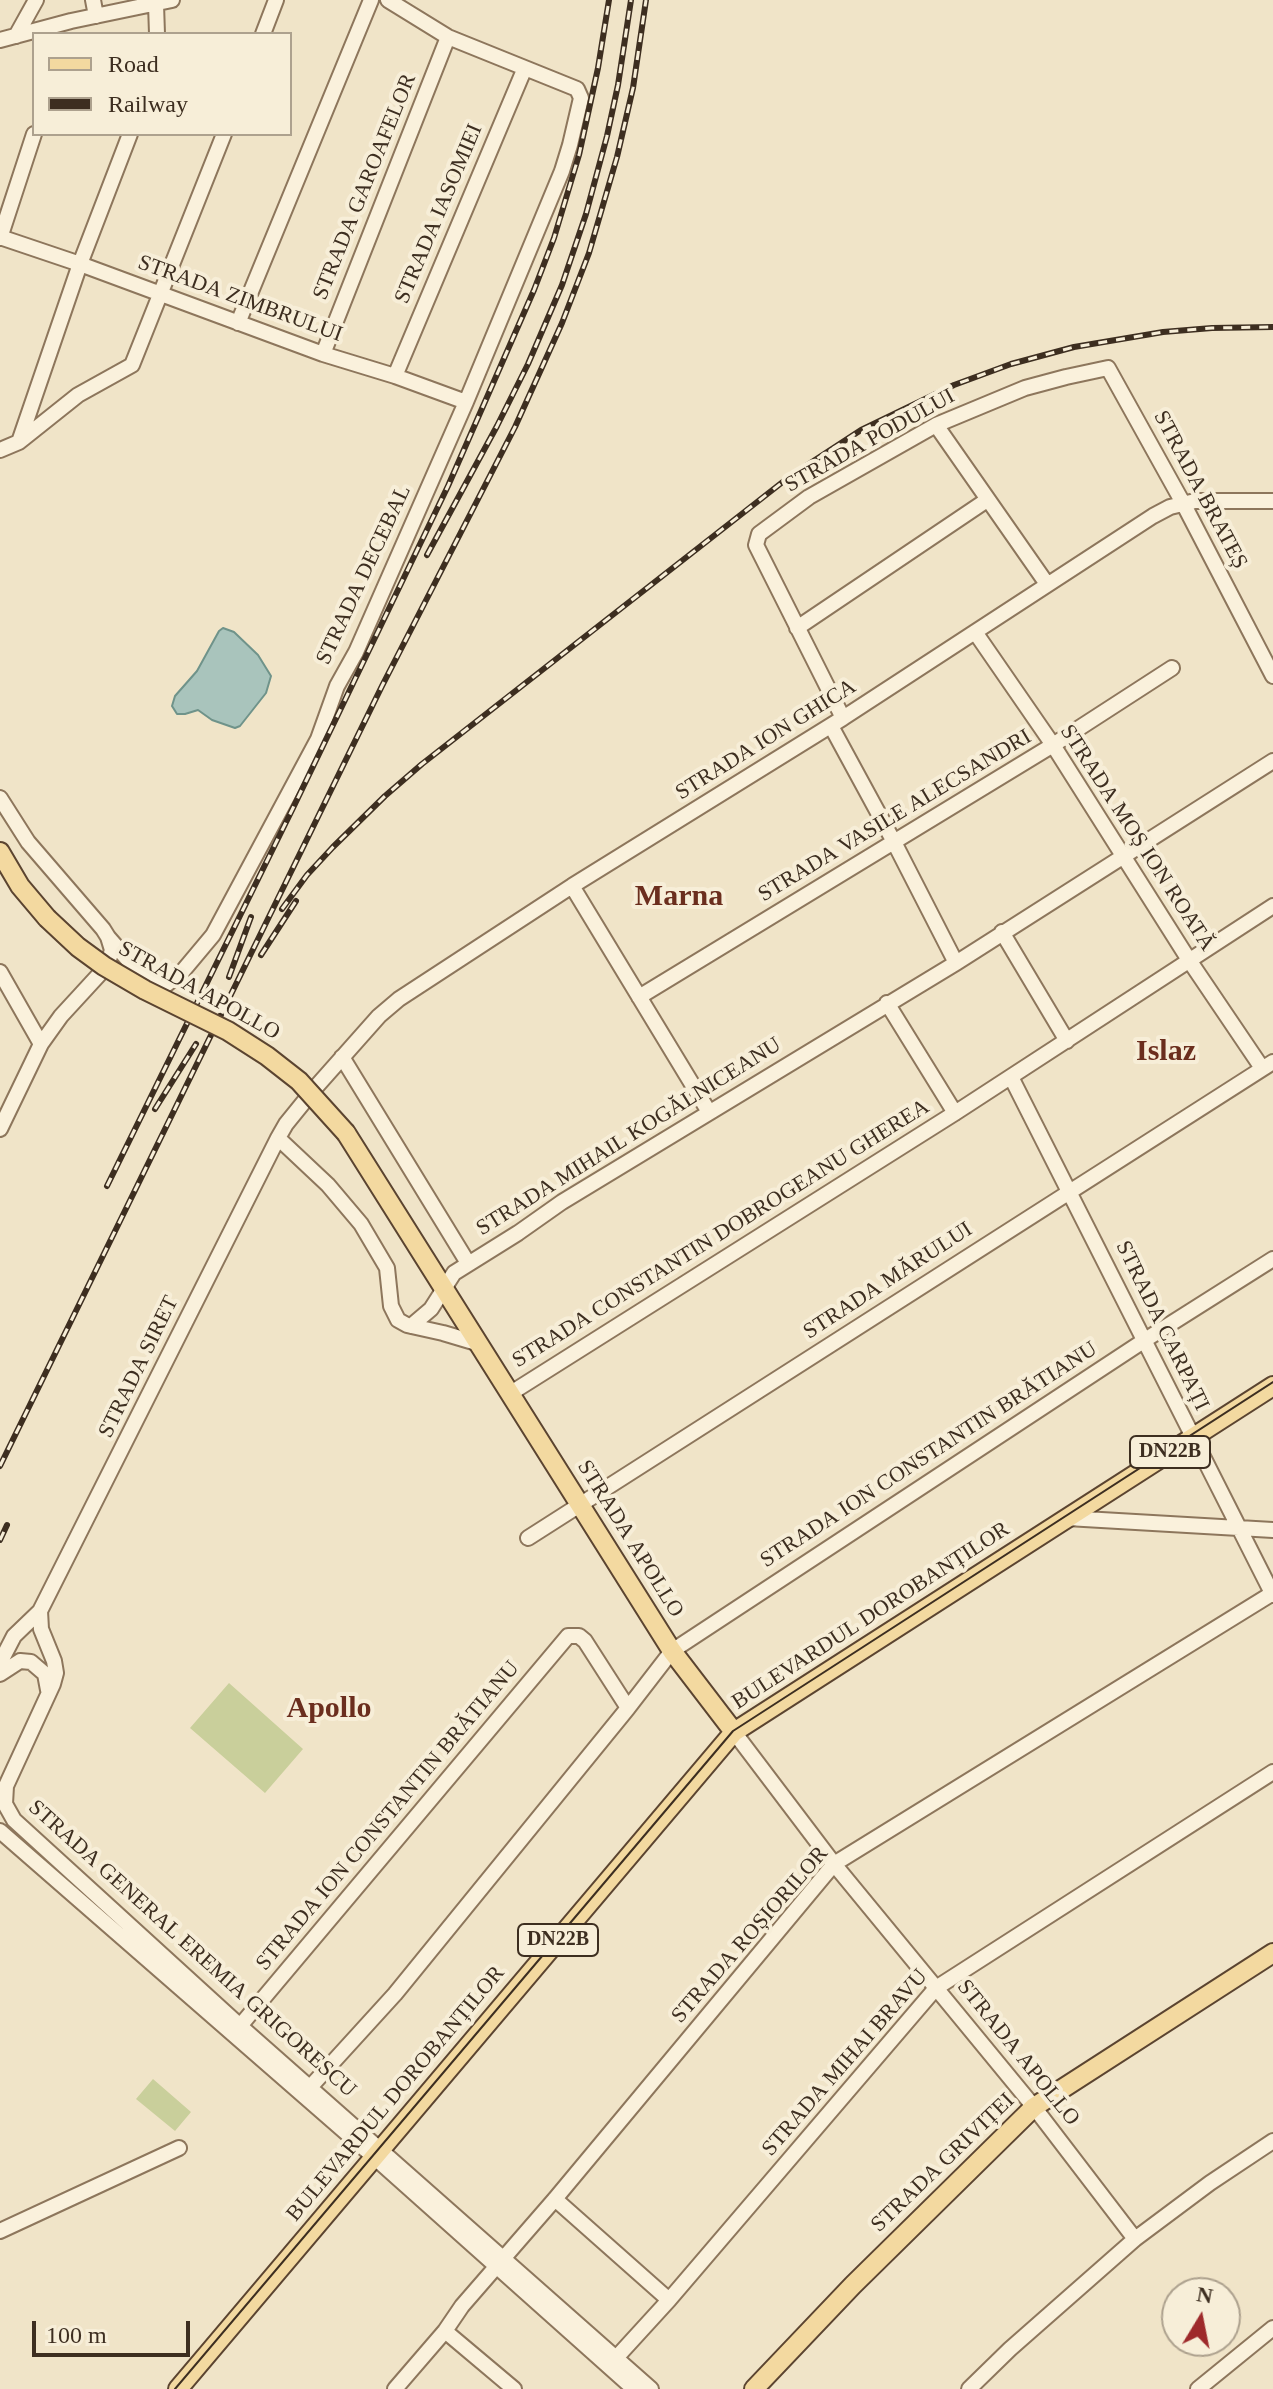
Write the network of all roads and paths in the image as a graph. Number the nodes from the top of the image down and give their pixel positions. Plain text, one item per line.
1 (36, 0) edge
2 (93, 0) edge
3 (172, 0) edge
4 (276, 0) edge
5 (371, 0) edge
6 (388, 0) edge
7 (156, 4) junction
8 (96, 16) junction
9 (69, 27) edge
10 (40, 32) edge
11 (157, 32) edge
12 (264, 32) edge
13 (32, 33) edge
14 (16, 36) junction
15 (448, 37) junction
16 (0, 40) edge
17 (524, 70) junction
18 (33, 136) edge
19 (129, 136) edge
20 (223, 136) edge
21 (0, 237) edge
22 (80, 264) junction
23 (161, 294) junction
24 (238, 323) junction
25 (323, 354) junction
26 (1108, 368) joint
27 (395, 376) junction
28 (466, 402) junction
29 (936, 425) junction
30 (19, 442) junction
31 (0, 450) edge
32 (987, 500) junction
33 (1273, 501) edge
34 (1183, 503) junction
35 (1047, 584) junction
36 (797, 628) junction
37 (975, 632) junction
38 (1172, 668) dead end
39 (1273, 676) edge
40 (837, 722) junction
41 (1053, 745) junction
42 (1273, 761) edge
43 (0, 798) edge
44 (894, 842) junction
45 (0, 852) edge
46 (1122, 856) junction
47 (572, 886) junction
48 (1273, 906) edge
49 (1002, 932) junction
50 (108, 937) junction
51 (1189, 960) junction
52 (956, 963) junction
53 (0, 972) edge
54 (639, 997) junction
55 (887, 1003) junction
56 (1067, 1041) junction
57 (41, 1044) junction
58 (342, 1057) junction
59 (1268, 1065) edge
60 (1011, 1077) junction
61 (316, 1087) joint
62 (709, 1112) junction
63 (955, 1113) junction
64 (0, 1129) edge
65 (278, 1138) junction
66 (1071, 1192) junction
67 (1273, 1259) edge
68 (468, 1263) junction
69 (443, 1288) junction
70 (411, 1326) junction
71 (1145, 1340) junction
72 (480, 1344) junction
73 (1273, 1386) edge
74 (511, 1393) junction
75 (1193, 1438) junction
76 (580, 1505) junction
77 (1067, 1518) junction
78 (1239, 1528) junction
79 (1273, 1530) edge
80 (528, 1538) dead end
81 (1273, 1594) edge
82 (40, 1611) junction
83 (672, 1651) junction
84 (0, 1663) edge
85 (0, 1674) edge
86 (48, 1695) junction
87 (628, 1708) junction
88 (734, 1732) junction
89 (18, 1759) junction
90 (0, 1768) edge
91 (1273, 1772) edge
92 (0, 1831) edge
93 (834, 1864) junction
94 (1273, 1953) edge
95 (936, 1988) junction
96 (240, 2026) junction
97 (307, 2091) junction
98 (1034, 2107) junction
99 (1273, 2141) edge
100 (179, 2148) dead end
101 (377, 2153) junction
102 (555, 2199) junction
103 (0, 2231) edge
104 (1135, 2239) junction
105 (500, 2262) junction
106 (669, 2300) junction
107 (1273, 2328) edge
108 (445, 2331) junction
109 (616, 2358) junction
110 (178, 2389) edge
111 (395, 2389) edge
112 (514, 2389) edge
113 (634, 2389) edge
114 (651, 2389) edge
115 (754, 2389) edge
116 (969, 2389) edge
117 (1198, 2389) edge

1 - 14 street
2 - 8 street
3 - 7 street
4 - 12 street
5 - 24 street
6 - 15 street
7 - 8 street
7 - 11 street
8 - 9 street
9 - 10 street
13 - 14 street
14 - 16 street
15 - 17 street
15 - 25 street, STRADA GAROAFELOR
17 - 27 street, STRADA IASOMIEI
17 - 28 street, STRADA DECEBAL
18 - 21 street
19 - 22 street
20 - 23 street
21 - 22 street, STRADA ZIMBRULUI
22 - 23 street, STRADA ZIMBRULUI
22 - 30 street
23 - 24 street, STRADA ZIMBRULUI
23 - 30 street
24 - 25 street, STRADA ZIMBRULUI
25 - 27 street, STRADA ZIMBRULUI
26 - 29 street, STRADA PODULUI
26 - 34 street, STRADA BRATEȘ
27 - 28 street, STRADA ZIMBRULUI
28 - 50 street, STRADA DECEBAL
29 - 32 street
29 - 36 street, STRADA PODULUI
30 - 31 street
32 - 35 street
32 - 36 street
33 - 34 street, STRADA ION GHICA
34 - 35 street, STRADA ION GHICA
34 - 39 street, STRADA BRATEȘ
35 - 37 street, STRADA ION GHICA
36 - 40 street
37 - 40 street, STRADA ION GHICA
37 - 41 street, STRADA MOȘ ION ROATĂ
38 - 41 street, STRADA VASILE ALECSANDRI
40 - 44 street
40 - 47 street, STRADA ION GHICA
41 - 44 street, STRADA VASILE ALECSANDRI
41 - 46 street, STRADA MOȘ ION ROATĂ
42 - 46 street
43 - 50 street, STRADA DECEBAL
44 - 52 street
44 - 54 street, STRADA VASILE ALECSANDRI
45 - 69 main road, STRADA APOLLO, bridge
46 - 49 street
46 - 51 street, STRADA MOȘ ION ROATĂ
47 - 54 street
47 - 58 street, STRADA ION GHICA
48 - 51 street
49 - 52 street, STRADA MIHAIL KOGĂLNICEANU
49 - 56 street
50 - 57 street
51 - 56 street
51 - 59 street, STRADA MOȘ ION ROATĂ
52 - 55 street, STRADA MIHAIL KOGĂLNICEANU
53 - 57 street
54 - 62 street
55 - 62 street, STRADA MIHAIL KOGĂLNICEANU
55 - 63 street
56 - 60 street, STRADA CONSTANTIN DOBROGEANU GHEREA
57 - 64 street
58 - 61 street, STRADA ION GHICA
58 - 68 street
59 - 66 street, STRADA MĂRULUI
60 - 63 street, STRADA CONSTANTIN DOBROGEANU GHEREA
60 - 66 street, STRADA CARPAȚI
61 - 65 street, STRADA SIRET
62 - 68 street, STRADA MIHAIL KOGĂLNICEANU
63 - 74 street, STRADA CONSTANTIN DOBROGEANU GHEREA
65 - 70 street
65 - 82 street, STRADA SIRET
66 - 71 street, STRADA CARPAȚI
66 - 76 street, STRADA MĂRULUI
67 - 71 street, STRADA ION CONSTANTIN BRĂTIANU
68 - 69 street, STRADA MIHAIL KOGĂLNICEANU
69 - 70 street, STRADA MIHAIL KOGĂLNICEANU
69 - 72 main road, STRADA APOLLO
70 - 72 street
71 - 75 street, STRADA CARPAȚI
71 - 83 street, STRADA ION CONSTANTIN BRĂTIANU
72 - 74 main road, STRADA APOLLO
73 - 75 main road, BULEVARDUL DOROBANȚILOR / DN22B
74 - 76 main road, STRADA APOLLO
75 - 77 main road, BULEVARDUL DOROBANȚILOR / DN22B
75 - 78 street, STRADA CARPAȚI
76 - 80 street, STRADA MĂRULUI
76 - 83 main road, STRADA APOLLO
77 - 78 street
77 - 88 main road, BULEVARDUL DOROBANȚILOR / DN22B
78 - 79 street
78 - 81 street, STRADA CARPAȚI
81 - 93 street, STRADA ROȘIORILOR
82 - 84 street, STRADA SIRET
82 - 86 street, STRADA GENERAL EREMIA GRIGORESCU
83 - 87 street, STRADA ION CONSTANTIN BRĂTIANU
83 - 88 main road, STRADA APOLLO
85 - 86 street
86 - 89 street, STRADA GENERAL EREMIA GRIGORESCU
87 - 96 street, STRADA ION CONSTANTIN BRĂTIANU
87 - 97 street, STRADA ION CONSTANTIN BRĂTIANU
88 - 93 street, STRADA APOLLO
88 - 101 main road, BULEVARDUL DOROBANȚILOR / DN22B
89 - 90 street
89 - 96 street, STRADA GENERAL EREMIA GRIGORESCU
91 - 95 street, STRADA MIHAI BRAVU
92 - 97 street, STRADA GENERAL EREMIA GRIGORESCU
93 - 95 street, STRADA APOLLO
93 - 102 street, STRADA ROȘIORILOR
94 - 98 main road, STRADA GRIVIȚEI
95 - 98 street, STRADA APOLLO
95 - 106 street, STRADA MIHAI BRAVU
96 - 97 street, STRADA GENERAL EREMIA GRIGORESCU
97 - 101 street, STRADA GENERAL EREMIA GRIGORESCU
98 - 104 street, STRADA APOLLO
98 - 115 main road, STRADA GRIVIȚEI
99 - 104 street
100 - 103 street
101 - 105 street, STRADA GENERAL EREMIA GRIGORESCU
101 - 110 main road, BULEVARDUL DOROBANȚILOR / DN22B
102 - 105 street, STRADA ROȘIORILOR
102 - 106 street
104 - 116 street
105 - 108 street, STRADA ROȘIORILOR
105 - 109 street, STRADA GENERAL EREMIA GRIGORESCU
105 - 113 street, STRADA GENERAL EREMIA GRIGORESCU
106 - 109 street, STRADA MIHAI BRAVU
107 - 117 street
108 - 111 street, STRADA ROȘIORILOR
108 - 112 street
109 - 114 street, STRADA GENERAL EREMIA GRIGORESCU

